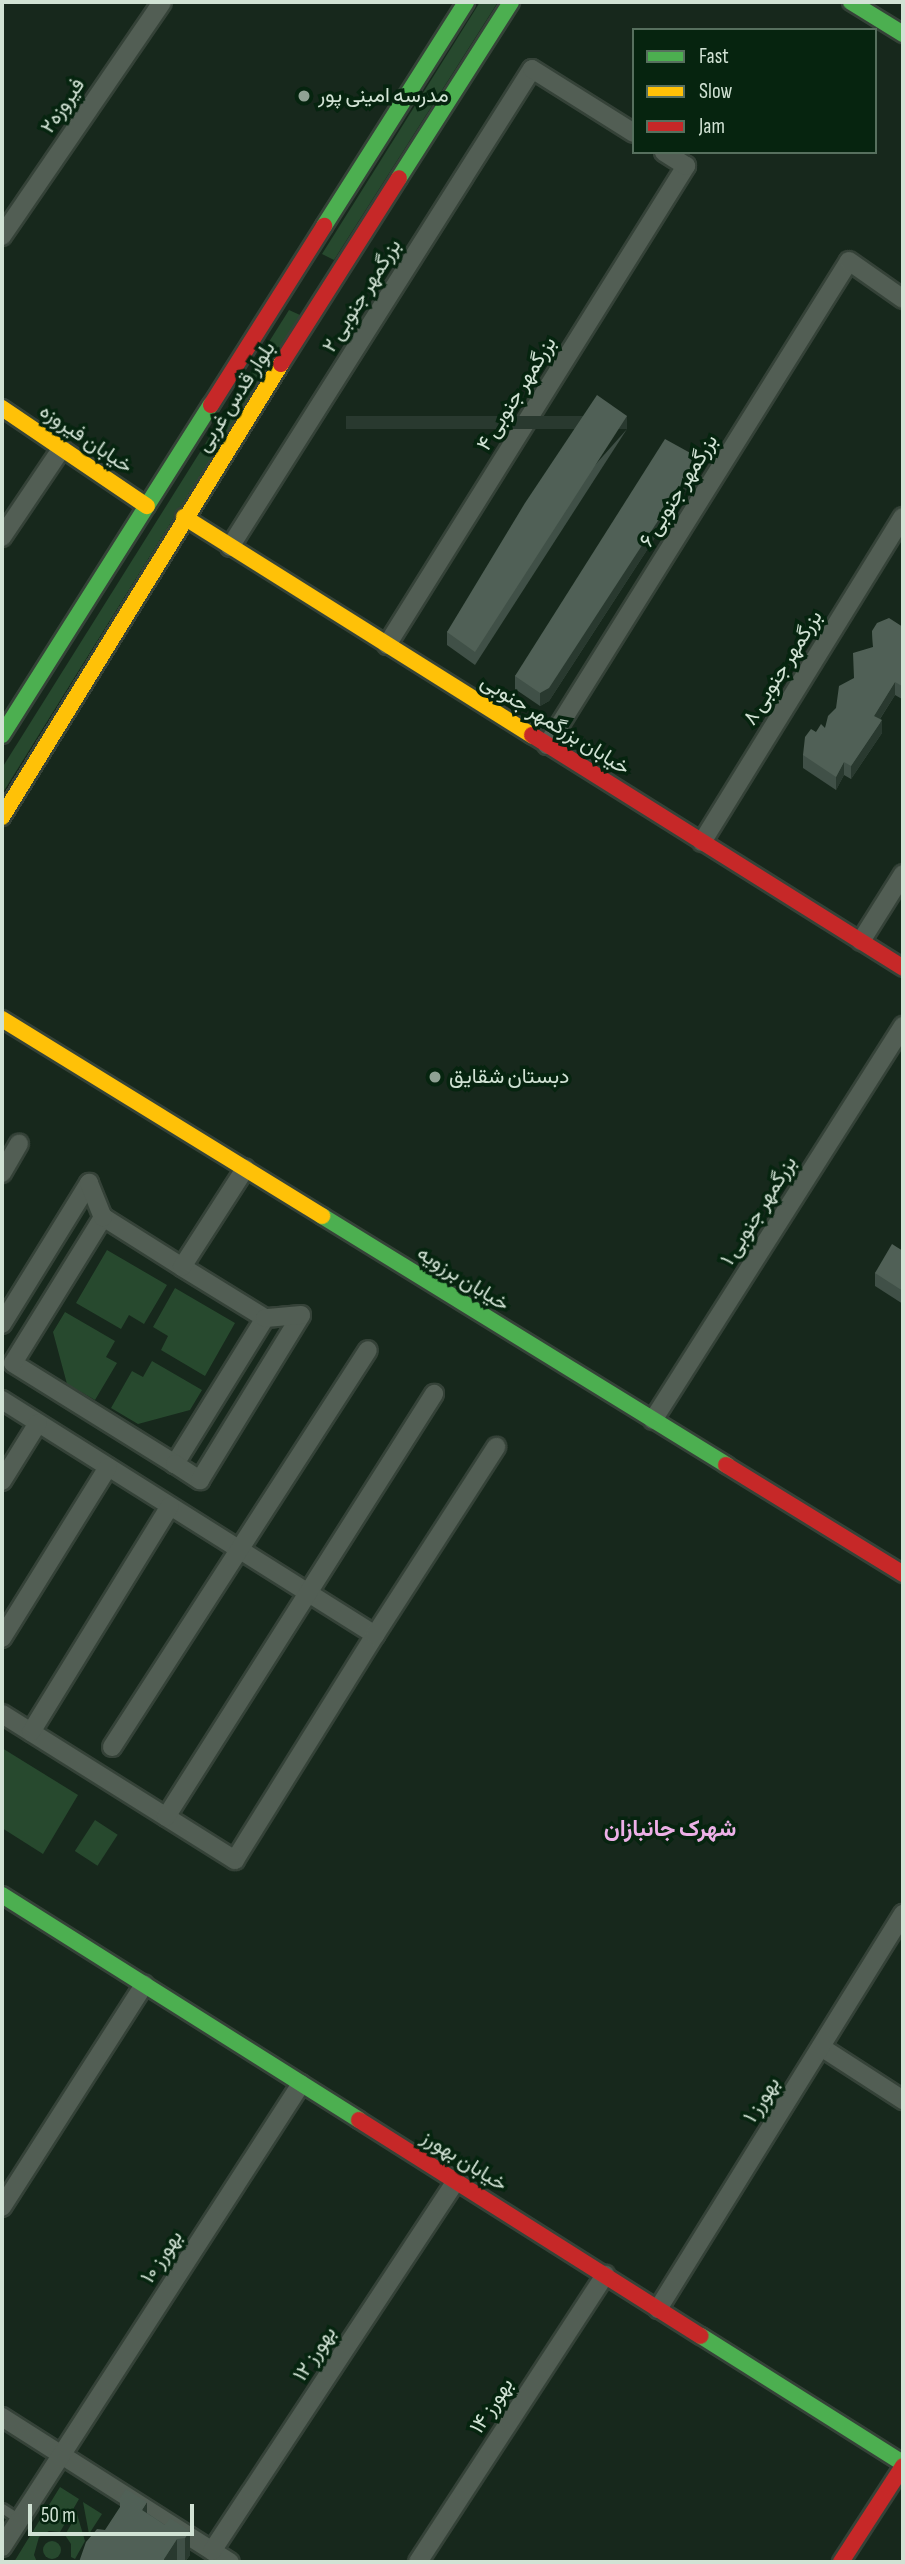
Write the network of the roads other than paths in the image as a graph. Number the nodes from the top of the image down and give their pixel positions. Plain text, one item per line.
1 (162, 2) edge
2 (466, 2) edge
3 (511, 2) edge
4 (851, 2) edge
5 (903, 34) edge
6 (632, 132) edge
7 (667, 154) edge
8 (2, 236) edge
9 (311, 282) junction
10 (903, 299) edge
11 (2, 408) edge
12 (62, 448) junction
13 (147, 506) junction
14 (184, 517) junction
15 (903, 517) edge
16 (2, 537) edge
17 (230, 547) junction
18 (387, 645) junction
19 (2, 735) edge
20 (547, 745) junction
21 (2, 817) edge
22 (702, 842) junction
23 (903, 874) edge
24 (861, 941) junction
25 (903, 968) edge
26 (2, 1019) edge
27 (903, 1026) edge
28 (19, 1143) dead end
29 (245, 1169) junction
30 (2, 1172) edge
31 (103, 1217) junction
32 (182, 1266) junction
33 (265, 1318) junction
34 (2, 1324) edge
35 (368, 1350) dead end
36 (7, 1359) edge
37 (434, 1394) dead end
38 (2, 1400) edge
39 (653, 1420) junction
40 (38, 1423) junction
41 (496, 1447) dead end
42 (174, 1464) junction
43 (108, 1467) junction
44 (2, 1481) edge
45 (170, 1506) junction
46 (240, 1550) junction
47 (903, 1574) edge
48 (309, 1593) junction
49 (375, 1635) junction
50 (2, 1637) edge
51 (2, 1714) edge
52 (31, 1732) junction
53 (113, 1747) dead end
54 (166, 1818) junction
55 (2, 1895) edge
56 (903, 1914) edge
57 (144, 1985) junction
58 (821, 2046) junction
59 (302, 2084) junction
60 (903, 2100) edge
61 (456, 2181) junction
62 (2, 2207) edge
63 (605, 2275) junction
64 (658, 2309) junction
65 (2, 2417) edge
66 (60, 2455) junction
67 (903, 2464) edge
68 (2, 2508) edge
69 (19, 2519) junction
70 (2, 2547) edge
71 (212, 2551) junction
72 (230, 2562) edge
73 (418, 2562) edge
74 (841, 2562) edge

1 - 8 street, فیروزه۲
2 - 9 main road, بلوار قدس غربی
3 - 9 main road, بلوار قدس غربی
4 - 5 main road
6 - 17 street, بزرگمهر جنوبی ۲
7 - 18 street, بزرگمهر جنوبی ۴
9 - 13 main road, بلوار قدس غربی
9 - 14 main road, بلوار قدس غربی
10 - 20 street, بزرگمهر جنوبی ۶
11 - 12 main road, خیابان فیروزه
12 - 13 main road, خیابان فیروزه
12 - 16 street
13 - 19 main road, بلوار قدس غربی
14 - 17 main road, خیابان بزرگمهر جنوبی
14 - 21 main road, بلوار قدس غربی
15 - 22 street, بزرگمهر جنوبی ۸
17 - 18 main road, خیابان بزرگمهر جنوبی
18 - 20 main road, خیابان بزرگمهر جنوبی
20 - 22 main road, خیابان بزرگمهر جنوبی
22 - 24 main road, خیابان بزرگمهر جنوبی
23 - 24 street
24 - 25 main road, خیابان بزرگمهر جنوبی
26 - 29 main road, خیابان برزویه
27 - 39 street, بزرگمهر جنوبی ۱
28 - 30 street
29 - 32 street
29 - 39 main road, خیابان برزویه
31 - 32 street
31 - 34 street
31 - 36 street
32 - 33 street
33 - 42 street
33 - 42 street
35 - 46 street
36 - 42 street
37 - 48 street
38 - 40 street
39 - 47 main road, خیابان برزویه
40 - 43 street
40 - 44 street
41 - 49 street
43 - 45 street
43 - 50 street
45 - 46 street
45 - 52 street
46 - 48 street
46 - 53 street
48 - 49 street
48 - 54 street
49 - 54 street
51 - 52 street
52 - 54 street
55 - 57 main road, خیابان بهورز
56 - 58 street, بهورز ۱
57 - 59 main road, خیابان بهورز
57 - 62 street
58 - 60 street
58 - 64 street, بهورز ۱
59 - 61 main road, خیابان بهورز
59 - 66 street, بهورز ۱۰
61 - 63 main road, خیابان بهورز
61 - 71 street, بهورز ۱۲
63 - 64 main road, خیابان بهورز
63 - 73 street, بهورز ۱۴
64 - 67 main road, خیابان بهورز
65 - 66 street
66 - 69 street, بهورز ۱۰
66 - 71 street
67 - 74 main road
68 - 69 lane
69 - 70 street, بهورز ۱۰
71 - 72 street

